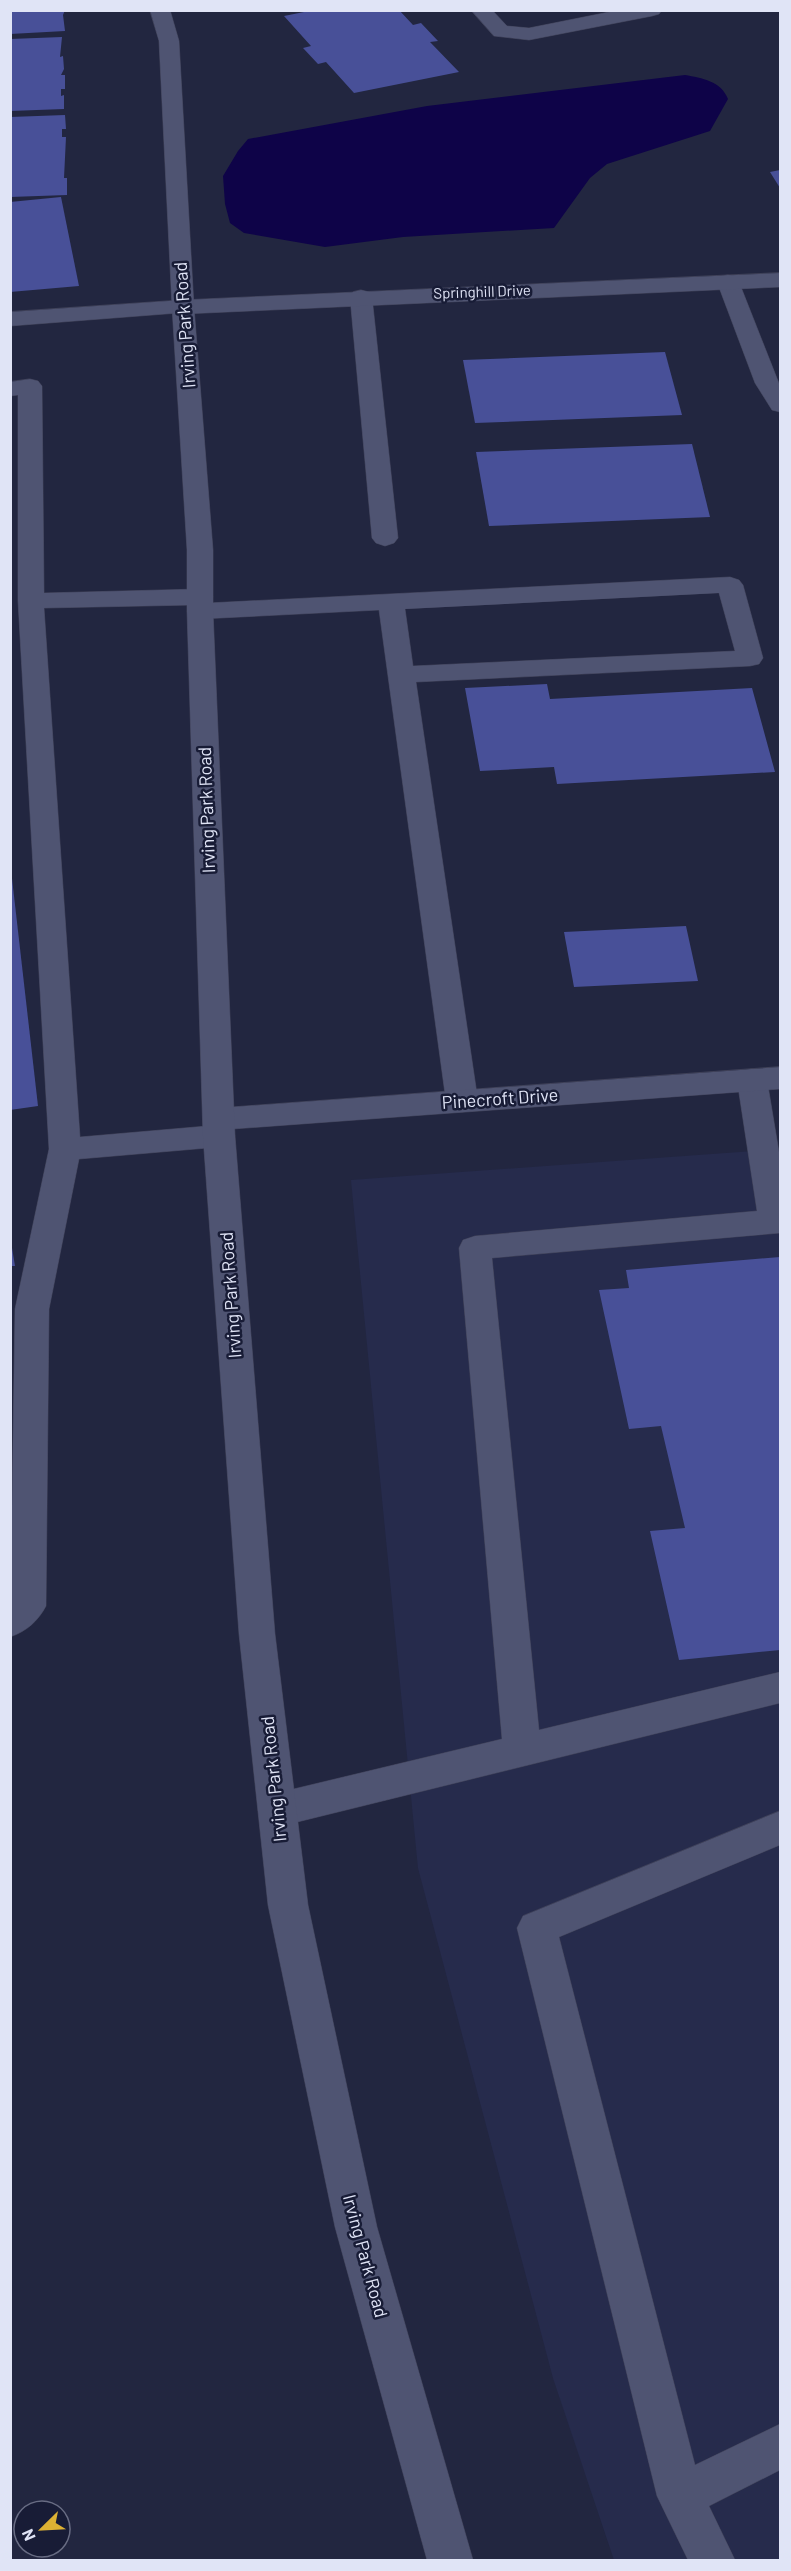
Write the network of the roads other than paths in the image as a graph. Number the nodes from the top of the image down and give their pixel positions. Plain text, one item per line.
1 (160, 10) edge
2 (481, 10) edge
3 (652, 10) edge
4 (780, 280) edge
5 (728, 282) junction
6 (361, 297) junction
7 (183, 307) junction
8 (10, 319) edge
9 (10, 389) edge
10 (780, 405) edge
11 (385, 538) dead end
12 (31, 601) junction
13 (391, 602) junction
14 (200, 604) junction
15 (401, 675) junction
16 (766, 1079) edge
17 (462, 1101) junction
18 (219, 1127) junction
19 (65, 1149) junction
20 (778, 1221) edge
21 (21, 1310) edge
22 (10, 1622) edge
23 (780, 1688) edge
24 (522, 1752) junction
25 (277, 1810) junction
26 (780, 1828) edge
27 (780, 2446) edge
28 (680, 2496) junction
29 (702, 2557) edge
30 (450, 2560) edge

1 - 7 main road, Irving Park Road
2 - 3 main road
4 - 5 main road, Springhill Drive
5 - 6 main road, Springhill Drive
5 - 10 main road
6 - 7 main road, Springhill Drive
6 - 11 main road
7 - 8 main road, Springhill Drive
7 - 14 main road, Irving Park Road
9 - 12 main road
12 - 14 main road
12 - 19 main road
13 - 14 main road
13 - 15 main road
13 - 15 main road
14 - 18 main road, Irving Park Road
15 - 17 main road
16 - 17 main road, Pinecroft Drive
16 - 20 main road
17 - 18 main road, Pinecroft Drive
18 - 19 main road, Pinecroft Drive
18 - 25 main road, Irving Park Road
19 - 21 main road
20 - 24 main road
21 - 22 main road
23 - 24 main road
24 - 25 main road
25 - 30 main road, Irving Park Road
26 - 28 main road
27 - 28 main road
28 - 29 main road

